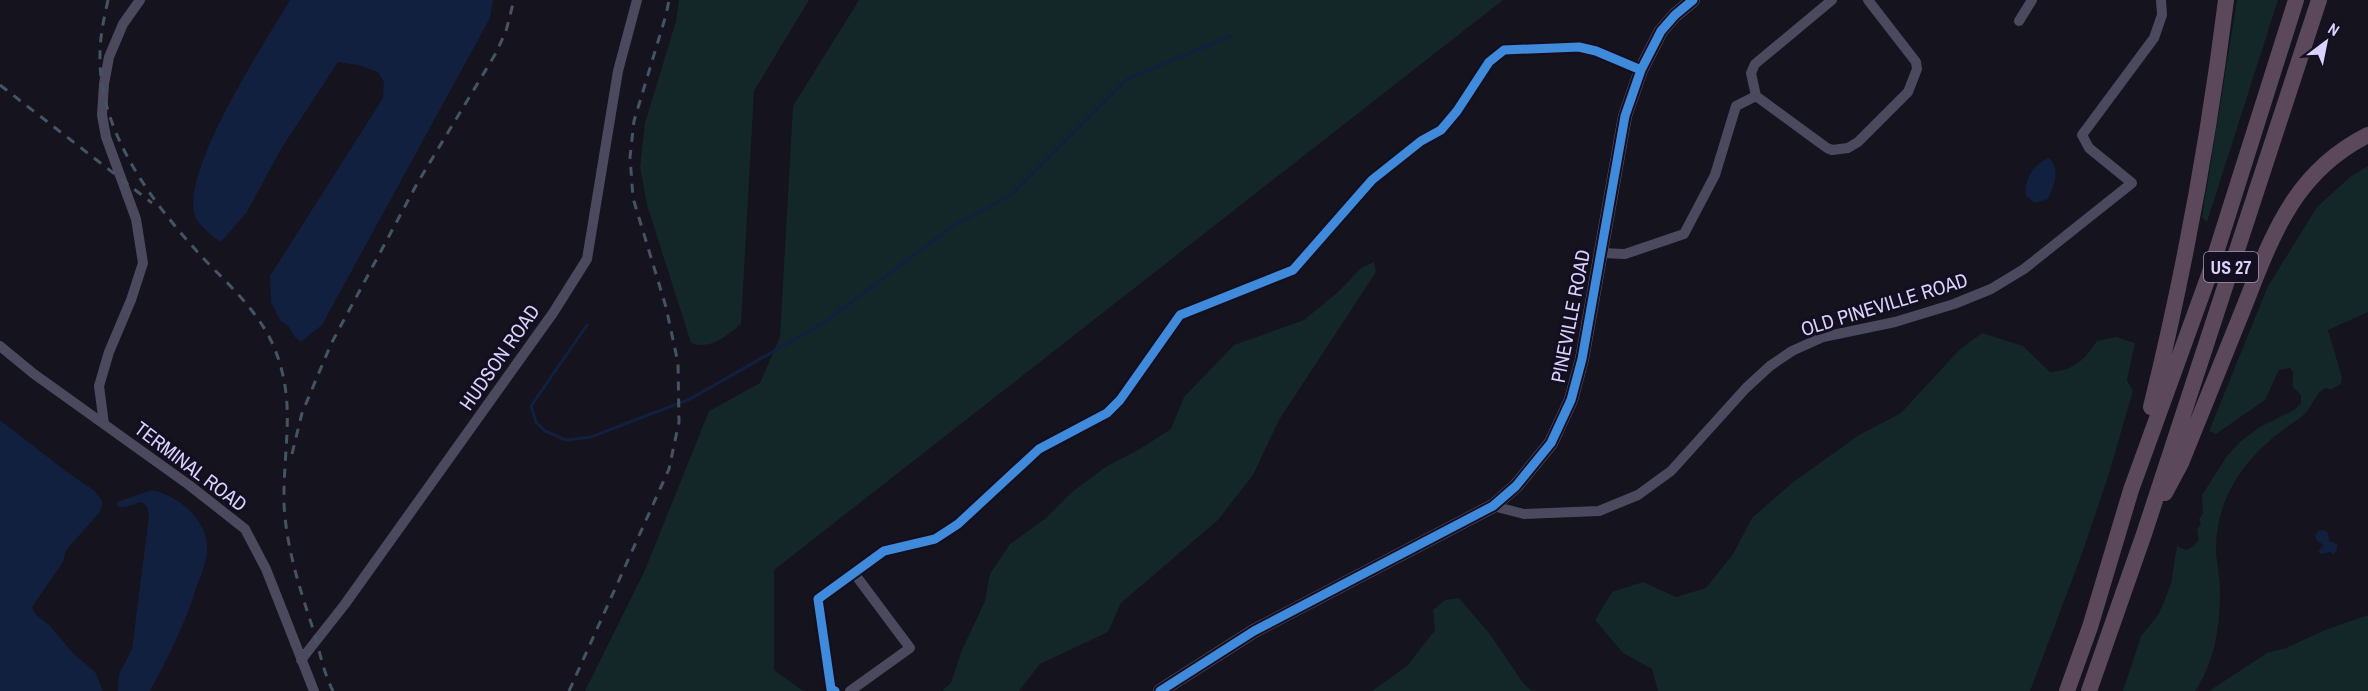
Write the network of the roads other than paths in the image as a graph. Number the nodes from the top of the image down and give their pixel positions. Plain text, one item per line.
1 (140, 0) edge
2 (637, 0) edge
3 (1694, 0) edge
4 (1832, 0) edge
5 (1868, 0) edge
6 (2032, 0) edge
7 (2162, 0) edge
8 (2296, 0) edge
9 (2319, 0) edge
10 (2226, 5) edge
11 (2019, 21) dead end
12 (1641, 70) junction
13 (1756, 96) junction
14 (2368, 135) edge
15 (1601, 253) junction
16 (0, 346) edge
17 (104, 424) junction
18 (2131, 490) junction
19 (1493, 506) junction
20 (2144, 534) junction
21 (854, 573) junction
22 (301, 660) junction
23 (314, 691) edge
24 (836, 691) edge
25 (850, 691) edge
26 (1160, 691) edge
27 (2067, 691) edge
28 (2089, 691) edge

1 - 17 street
2 - 22 street, HUDSON ROAD
3 - 12 main road, PINEVILLE ROAD
4 - 13 street
5 - 13 street
6 - 11 street
7 - 19 street, OLD PINEVILLE ROAD
8 - 18 highway, US 27
9 - 20 highway, US 27
10 - 18 highway
12 - 15 main road, PINEVILLE ROAD
12 - 21 street
13 - 15 street
14 - 20 highway
15 - 19 main road, PINEVILLE ROAD
16 - 17 street, TERMINAL ROAD
17 - 22 street, TERMINAL ROAD
18 - 27 highway, US 27
19 - 26 main road, PINEVILLE ROAD
20 - 28 highway, US 27
21 - 24 street
21 - 25 street
22 - 23 street

